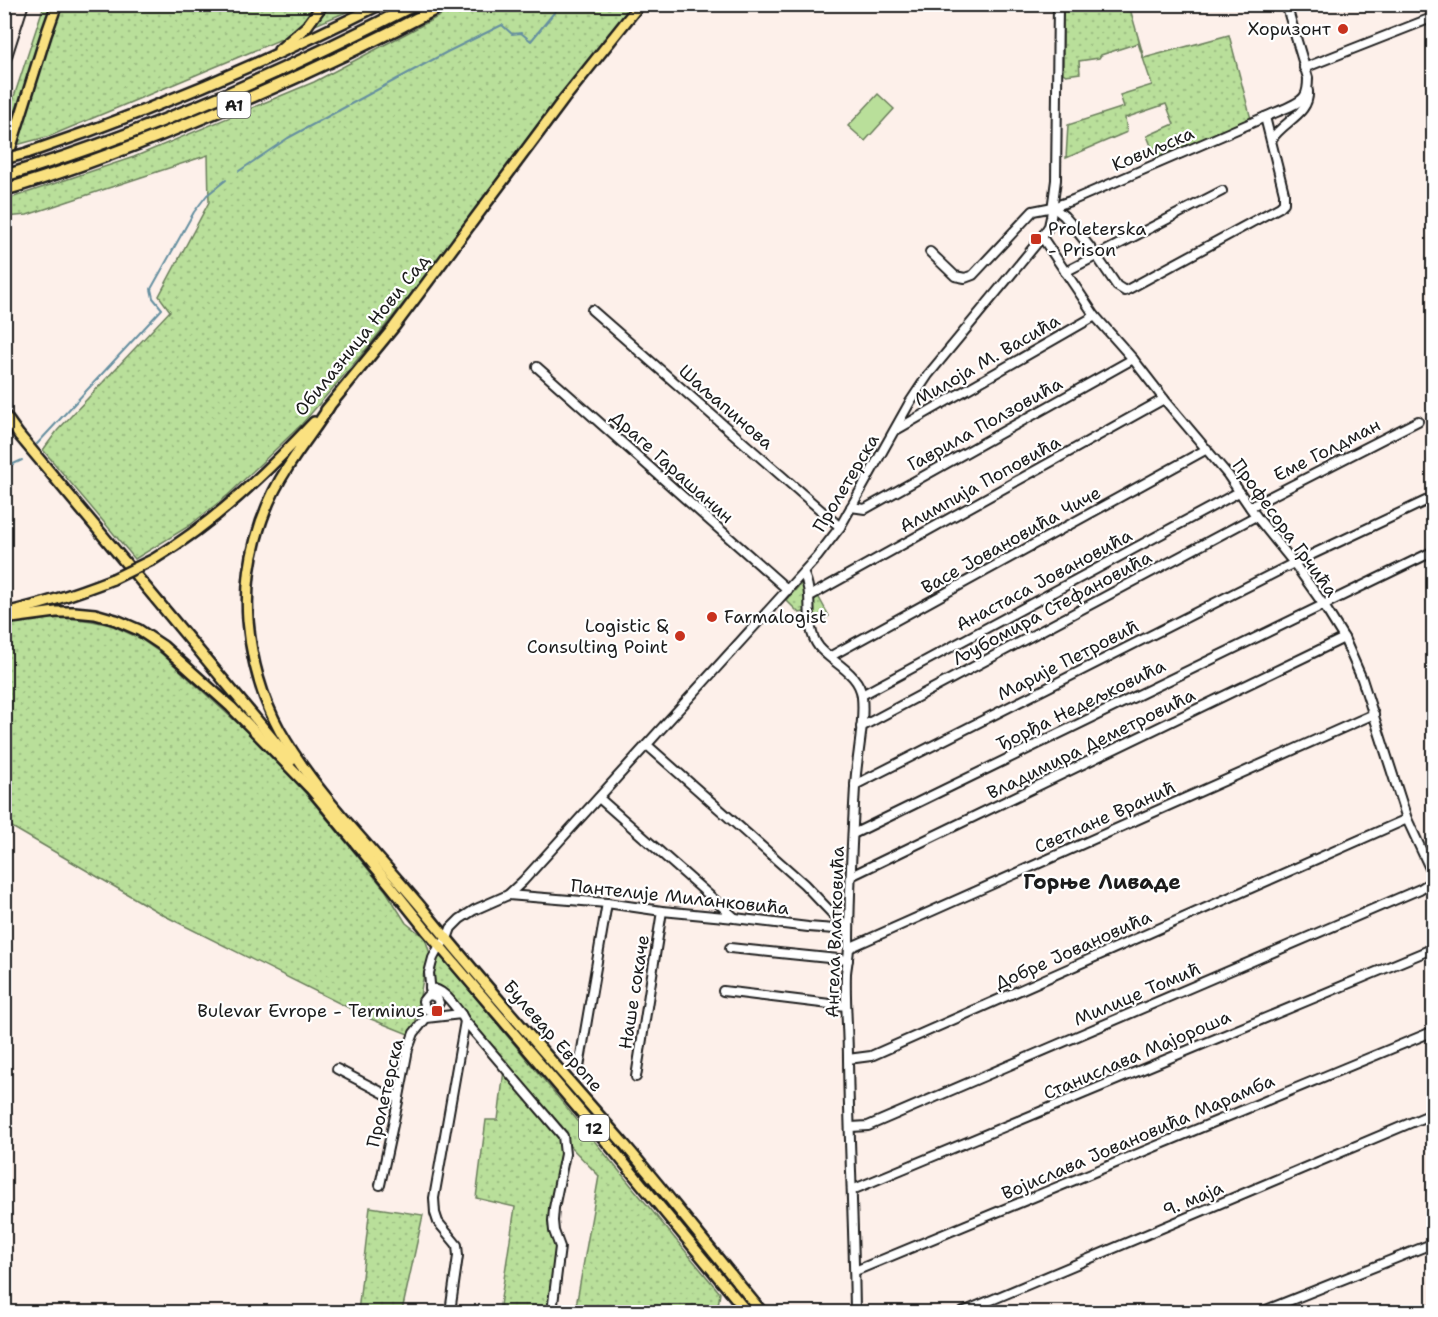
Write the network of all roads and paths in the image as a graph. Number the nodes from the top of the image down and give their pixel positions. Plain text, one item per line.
1 (57, 4) edge
2 (323, 4) edge
3 (381, 4) edge
4 (416, 4) edge
5 (445, 4) edge
6 (640, 4) edge
7 (1058, 4) edge
8 (1286, 4) edge
9 (1434, 17) edge
10 (266, 60) junction
11 (1304, 68) junction
12 (1308, 89) junction
13 (1264, 117) junction
14 (1271, 140) junction
15 (4, 159) edge
16 (4, 169) edge
17 (4, 176) edge
18 (9, 189) edge
19 (1222, 191) dead end
20 (1053, 207) junction
21 (1042, 237) junction
22 (930, 252) dead end
23 (1096, 255) junction
24 (1065, 272) junction
25 (592, 310) dead end
26 (1095, 316) junction
27 (1133, 358) junction
28 (537, 367) dead end
29 (1164, 399) junction
30 (329, 407) junction
31 (4, 414) edge
32 (1418, 421) dead end
33 (895, 430) junction
34 (1207, 449) junction
35 (1239, 492) junction
36 (1434, 497) edge
37 (851, 507) junction
38 (1250, 507) junction
39 (1256, 516) junction
40 (840, 527) junction
41 (1434, 551) edge
42 (1294, 563) junction
43 (803, 573) junction
44 (788, 590) junction
45 (810, 596) junction
46 (1323, 604) junction
47 (4, 613) edge
48 (4, 619) edge
49 (1344, 638) junction
50 (831, 656) junction
51 (862, 695) junction
52 (1374, 714) junction
53 (861, 727) junction
54 (647, 746) junction
55 (855, 785) junction
56 (313, 786) junction
57 (599, 798) junction
58 (1407, 819) junction
59 (852, 834) junction
60 (851, 876) junction
61 (1434, 879) edge
62 (508, 895) junction
63 (607, 903) junction
64 (662, 911) junction
65 (735, 918) junction
66 (848, 930) junction
67 (447, 939) junction
68 (439, 946) junction
69 (730, 948) dead end
70 (849, 948) junction
71 (1434, 948) edge
72 (848, 960) junction
73 (430, 991) junction
74 (723, 991) dead end
75 (846, 1006) junction
76 (427, 1014) junction
77 (463, 1017) junction
78 (1434, 1031) edge
79 (848, 1059) junction
80 (579, 1067) dead end
81 (337, 1069) dead end
82 (636, 1077) dead end
83 (399, 1097) junction
84 (1434, 1113) edge
85 (850, 1127) junction
86 (380, 1185) dead end
87 (852, 1190) junction
88 (1434, 1243) edge
89 (855, 1271) junction
90 (1434, 1310) edge
91 (450, 1312) edge
92 (552, 1312) edge
93 (747, 1312) edge
94 (762, 1312) edge
95 (855, 1312) edge
96 (963, 1312) edge
97 (1261, 1312) edge
98 (1426, 1312) edge

1 - 16 main road
2 - 10 main road
3 - 10 main road
4 - 17 highway, A1
5 - 18 highway, A1
6 - 30 main road, Обилазница Нови Сад
7 - 20 street, Пролетерска
8 - 11 street
9 - 11 street
10 - 15 main road, bridge
11 - 12 street
12 - 13 street, Ковиљска
12 - 14 street
13 - 14 street
13 - 20 street, Ковиљска
14 - 23 street
19 - 23 street
20 - 21 street, Пролетерска
20 - 22 street, Ковиљска
20 - 23 street
21 - 24 street, Професора Грчића
21 - 33 street, Пролетерска
23 - 24 street
24 - 26 street, Професора Грчића
25 - 40 street, Шаљапинова
26 - 27 street, Професора Грчића
26 - 33 street, Милоја М. Васића
27 - 29 street, Професора Грчића
27 - 37 street, Гаврила Ползовића
28 - 44 street, Драге Гарашанин
29 - 34 street, Професора Грчића
29 - 45 street, Алимпија Поповића
30 - 47 main road, Обилазница Нови Сад, bridge
30 - 56 main road
31 - 56 main road
32 - 38 street, Еме Голдман
33 - 37 street, Пролетерска
34 - 35 street, Професора Грчића
34 - 50 street, Васе Јовановића Чиче
35 - 38 street, Професора Грчића
35 - 51 street, Анастаса Јовановића
36 - 42 street, Марије Петровић
37 - 40 street, Пролетерска
38 - 39 street, Професора Грчића
39 - 42 street, Професора Грчића
39 - 53 street, Љубомира Стефановића
40 - 43 street, Пролетерска
41 - 46 street, Ђорђа Недељковића
42 - 46 street, Професора Грчића
42 - 55 street, Марије Петровић
43 - 44 street, Пролетерска
43 - 45 street
44 - 54 street, Пролетерска
45 - 50 street
46 - 49 street, Професора Грчића
46 - 59 street, Ђорђа Недељковића
48 - 56 main road
49 - 52 street, Професора Грчића
49 - 60 street, Владимира Деметровића
50 - 51 street
51 - 53 street, Ангела Влатковића
52 - 58 street, Професора Грчића
52 - 70 street, Светлане Вранић
53 - 55 street, Ангела Влатковића
54 - 57 street, Пролетерска
54 - 66 street
55 - 59 street, Ангела Влатковића
56 - 67 main road, Булевар Европе / 12
56 - 68 main road, Булевар Европе / 12
57 - 62 street, Пролетерска
57 - 65 street
58 - 61 street, Професора Грчића
58 - 79 street, Добре Јовановића
59 - 60 street, Ангела Влатковића
60 - 66 street, Ангела Влатковића
61 - 85 street, Милице Томић
62 - 63 street, Пантелије Миланковића
62 - 67 street, Пролетерска
63 - 64 street, Пантелије Миланковића
63 - 80 street
64 - 65 street, Пантелије Миланковића
64 - 82 street, Наше сокаче
65 - 66 street, Пантелије Миланковића
66 - 70 street, Ангела Влатковића
67 - 68 street, Пролетерска
67 - 94 main road, Булевар Европе / 12
68 - 73 street
68 - 93 main road, Булевар Европе / 12
69 - 72 street
70 - 72 street, Ангела Влатковића
71 - 87 street, Станислава Мајороша
72 - 75 street, Ангела Влатковића
73 - 76 street
73 - 77 street
74 - 75 street
75 - 79 street, Ангела Влатковића
76 - 77 street
76 - 83 street, Пролетерска
77 - 91 street
77 - 92 street
78 - 89 street, Војислава Јовановића Марамба
79 - 85 street, Ангела Влатковића
81 - 83 street
83 - 86 street, Пролетерска
84 - 96 street, 9. маја
85 - 87 street, Ангела Влатковића
87 - 89 street, Ангела Влатковића
88 - 97 street
89 - 95 street, Ангела Влатковића
90 - 98 street

